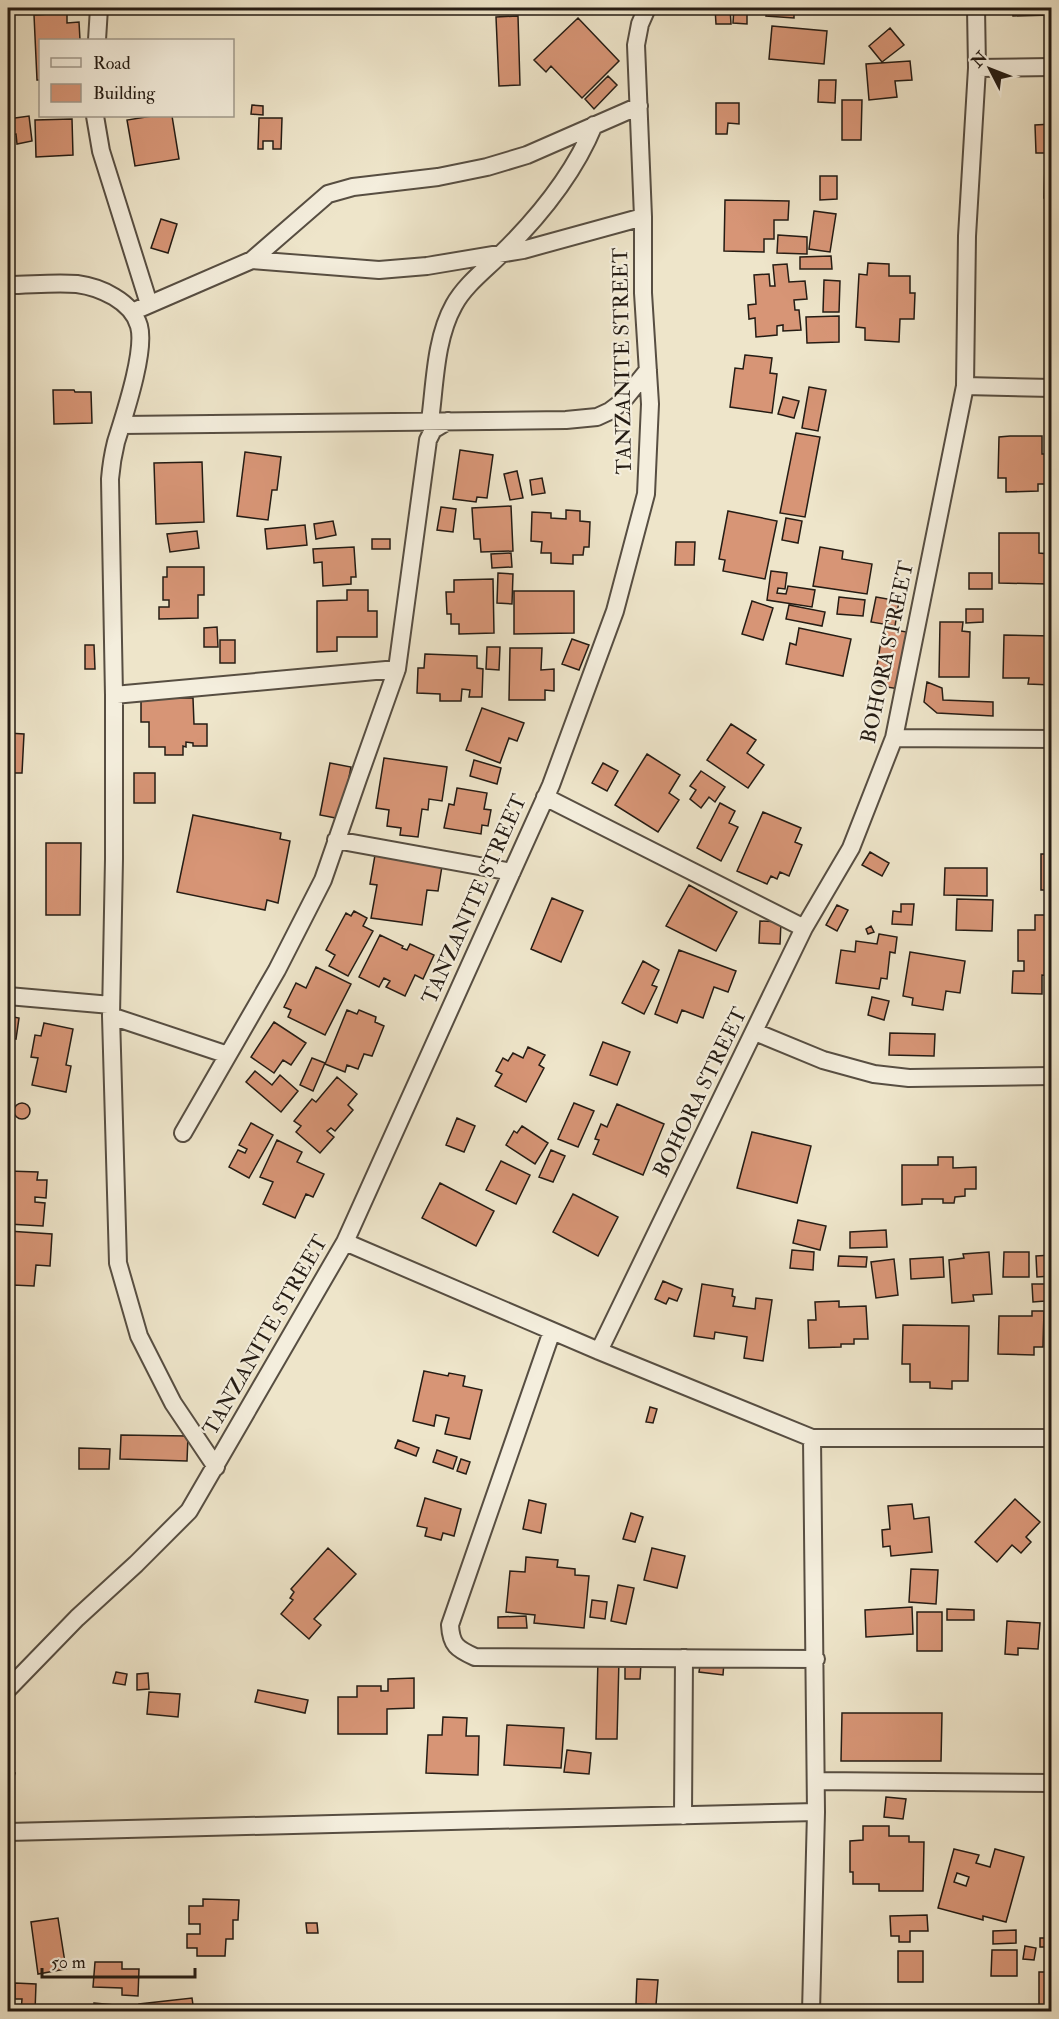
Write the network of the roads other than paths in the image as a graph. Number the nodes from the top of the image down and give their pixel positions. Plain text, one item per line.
1 (99, 8) edge
2 (647, 8) edge
3 (976, 8) edge
4 (97, 39) edge
5 (1052, 67) edge
6 (977, 68) junction
7 (639, 106) junction
8 (94, 117) edge
9 (594, 125) junction
10 (643, 217) junction
11 (502, 253) junction
12 (252, 260) junction
13 (8, 285) edge
14 (149, 304) junction
15 (132, 312) junction
16 (648, 370) junction
17 (965, 386) junction
18 (1052, 388) edge
19 (430, 421) junction
20 (448, 421) junction
21 (123, 425) junction
22 (397, 669) junction
23 (114, 695) junction
24 (894, 738) junction
25 (1052, 739) edge
26 (545, 797) junction
27 (336, 840) junction
28 (512, 872) junction
29 (804, 928) junction
30 (8, 996) edge
31 (111, 1010) junction
32 (754, 1032) junction
33 (228, 1055) junction
34 (1052, 1076) edge
35 (183, 1133) dead end
36 (345, 1242) junction
37 (552, 1330) junction
38 (599, 1351) junction
39 (812, 1438) junction
40 (1052, 1438) edge
41 (216, 1467) junction
42 (684, 1659) junction
43 (816, 1659) junction
44 (8, 1689) edge
45 (816, 1781) junction
46 (1052, 1783) edge
47 (816, 1812) junction
48 (683, 1815) junction
49 (8, 1832) edge
50 (811, 2012) edge

1 - 4 street
2 - 7 street, TANZANITE STREET
3 - 6 street, BOHORA STREET
5 - 6 street
6 - 17 street, BOHORA STREET
7 - 9 street
7 - 10 street, TANZANITE STREET
8 - 14 street
9 - 11 street
9 - 12 street
10 - 11 street
10 - 16 street, TANZANITE STREET
11 - 12 street
11 - 19 street
12 - 14 street
13 - 15 street
14 - 15 street
15 - 21 street
16 - 20 street
16 - 26 street, TANZANITE STREET
17 - 18 street
17 - 24 street, BOHORA STREET
19 - 20 street
19 - 21 street
20 - 22 street
21 - 23 street
22 - 23 street
22 - 27 street
23 - 31 street
24 - 25 street
24 - 29 street, BOHORA STREET
26 - 28 street, TANZANITE STREET
26 - 29 street
27 - 28 street
27 - 33 street
28 - 36 street, TANZANITE STREET
29 - 32 street, BOHORA STREET
30 - 31 street
31 - 33 street
31 - 41 street
32 - 34 street
32 - 38 street, BOHORA STREET
33 - 35 street
36 - 37 street
36 - 41 street, TANZANITE STREET
37 - 38 street
37 - 42 street
38 - 39 street
39 - 40 street
39 - 43 street
41 - 44 street, TANZANITE STREET
42 - 43 street
42 - 48 street
43 - 45 street
45 - 46 street
45 - 47 street
47 - 48 street
47 - 50 street
48 - 49 street

